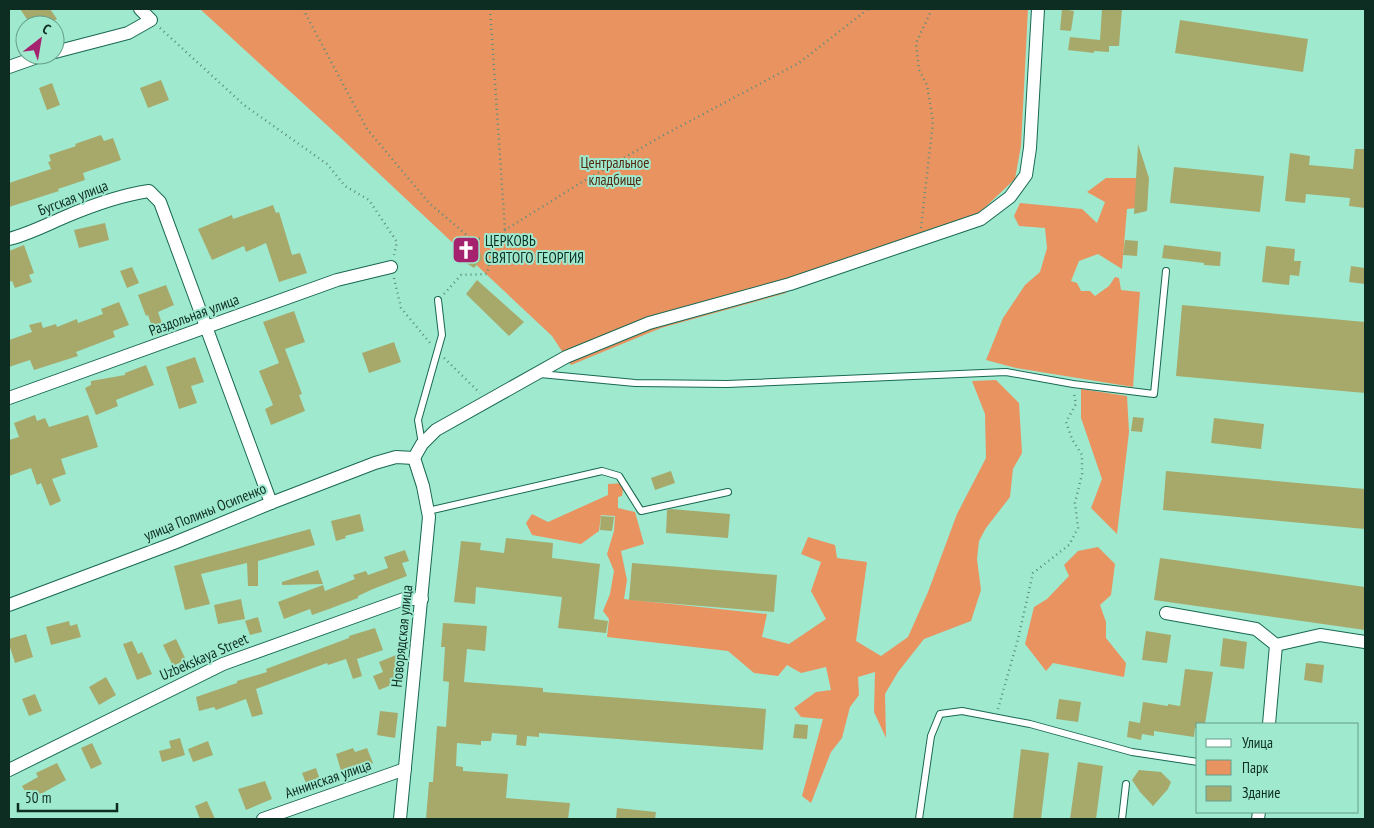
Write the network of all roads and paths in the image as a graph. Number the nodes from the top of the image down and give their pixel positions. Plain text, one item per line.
1 (140, 9) edge
2 (302, 9) edge
3 (490, 9) edge
4 (868, 9) edge
5 (932, 9) edge
6 (1038, 9) edge
7 (151, 20) junction
8 (65, 49) edge
9 (505, 230) junction
10 (924, 238) junction
11 (9, 239) edge
12 (494, 241) junction
13 (391, 267) junction
14 (1166, 271) dead end
15 (438, 300) joint
16 (207, 328) junction
17 (437, 351) junction
18 (536, 374) junction
19 (1072, 384) junction
20 (9, 398) edge
21 (488, 401) junction
22 (422, 444) junction
23 (414, 458) junction
24 (728, 492) dead end
25 (271, 503) junction
26 (428, 510) junction
27 (422, 600) junction
28 (9, 605) edge
29 (1166, 612) dead end
30 (1365, 642) edge
31 (1276, 645) junction
32 (995, 718) junction
33 (1269, 723) edge
34 (1196, 762) edge
35 (405, 769) junction
36 (9, 770) edge
37 (1126, 784) dead end
38 (263, 819) edge
39 (400, 819) edge
40 (919, 819) edge
41 (1122, 819) edge

1 - 7 street
2 - 12 path
3 - 9 path
4 - 9 path
5 - 10 path
6 - 10 street
7 - 8 street
7 - 13 path
9 - 12 path
10 - 18 street
11 - 16 street, Бугская улица
12 - 15 path
13 - 16 street, Раздольная улица
13 - 17 path
14 - 19 lane
15 - 17 lane
16 - 20 street, Раздольная улица
16 - 25 street
17 - 21 path
17 - 22 lane
18 - 19 lane
18 - 21 street
19 - 32 path
21 - 22 street
22 - 23 street
23 - 25 street, улица Полины Осипенко
23 - 26 street, Новорядская улица
24 - 26 lane
25 - 28 street, улица Полины Осипенко
26 - 27 street, Новорядская улица
27 - 35 street, Новорядская улица
27 - 36 street, Uzbekskaya Street
29 - 31 street
30 - 31 street
31 - 33 street
32 - 34 lane
32 - 40 lane
35 - 38 street, Аннинская улица
35 - 39 street, Новорядская улица
37 - 41 lane

